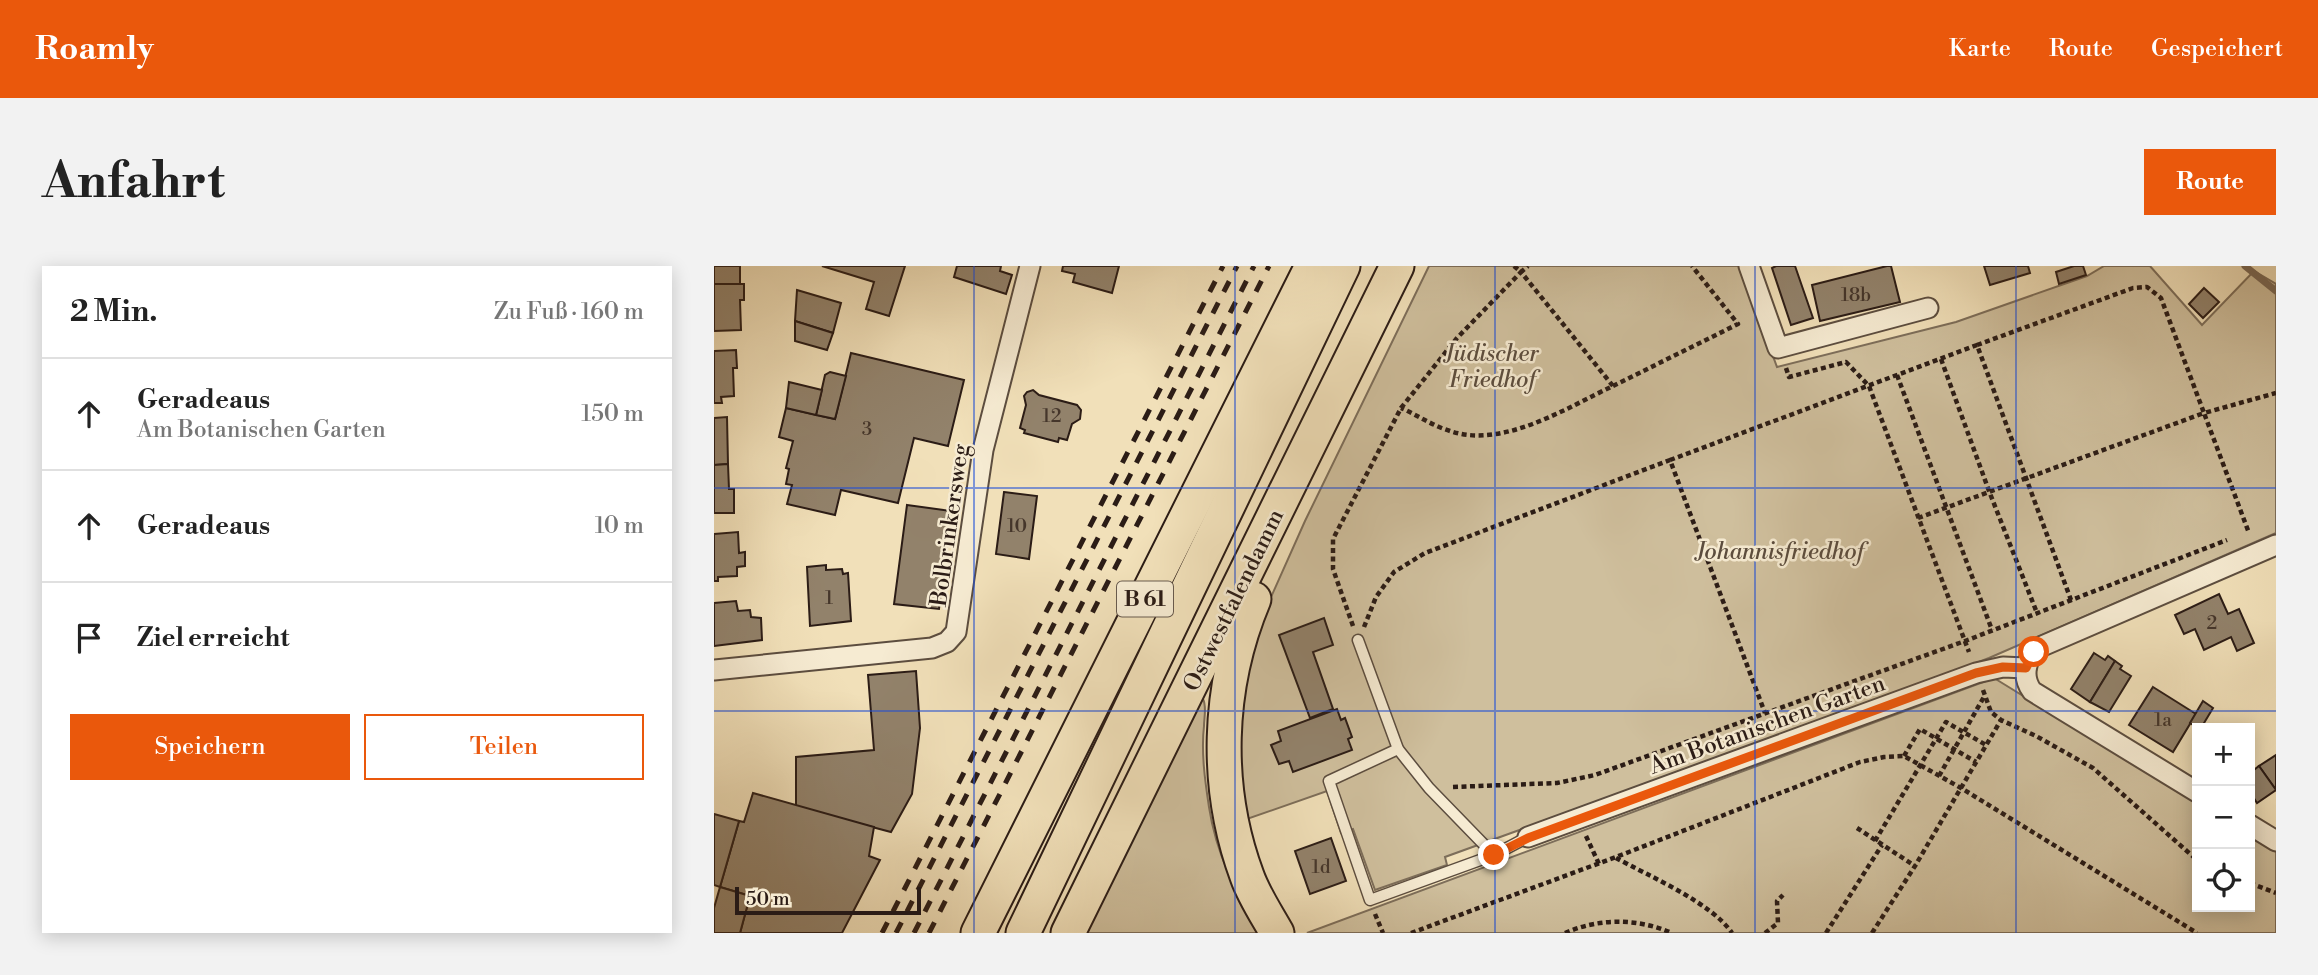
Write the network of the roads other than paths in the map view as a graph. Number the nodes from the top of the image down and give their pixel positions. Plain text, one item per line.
1 (1030, 266) edge
2 (1312, 266) edge
3 (1343, 266) edge
4 (1397, 266) edge
5 (1749, 266) edge
6 (1928, 308) dead end
7 (1337, 390) junction
8 (2276, 545) edge
9 (1358, 640) road end
10 (2026, 668) junction
11 (714, 670) edge
12 (1398, 749) junction
13 (2192, 789) edge
14 (2255, 828) edge
15 (1528, 838) joint
16 (2276, 841) edge
17 (1494, 855) junction
18 (978, 933) edge
19 (1023, 933) edge
20 (1068, 933) edge
21 (1277, 933) edge

1 - 11 street, Bolbrinkersweg
2 - 18 highway, B 61
3 - 19 highway, Ostwestfalendamm / B 61
4 - 7 highway, Ostwestfalendamm
5 - 6 street
7 - 20 highway, Ostwestfalendamm
7 - 21 highway
8 - 10 street
9 - 12 lane
10 - 13 street
10 - 15 street, Am Botanischen Garten
12 - 17 lane
12 - 17 lane
14 - 16 street
15 - 17 lane

